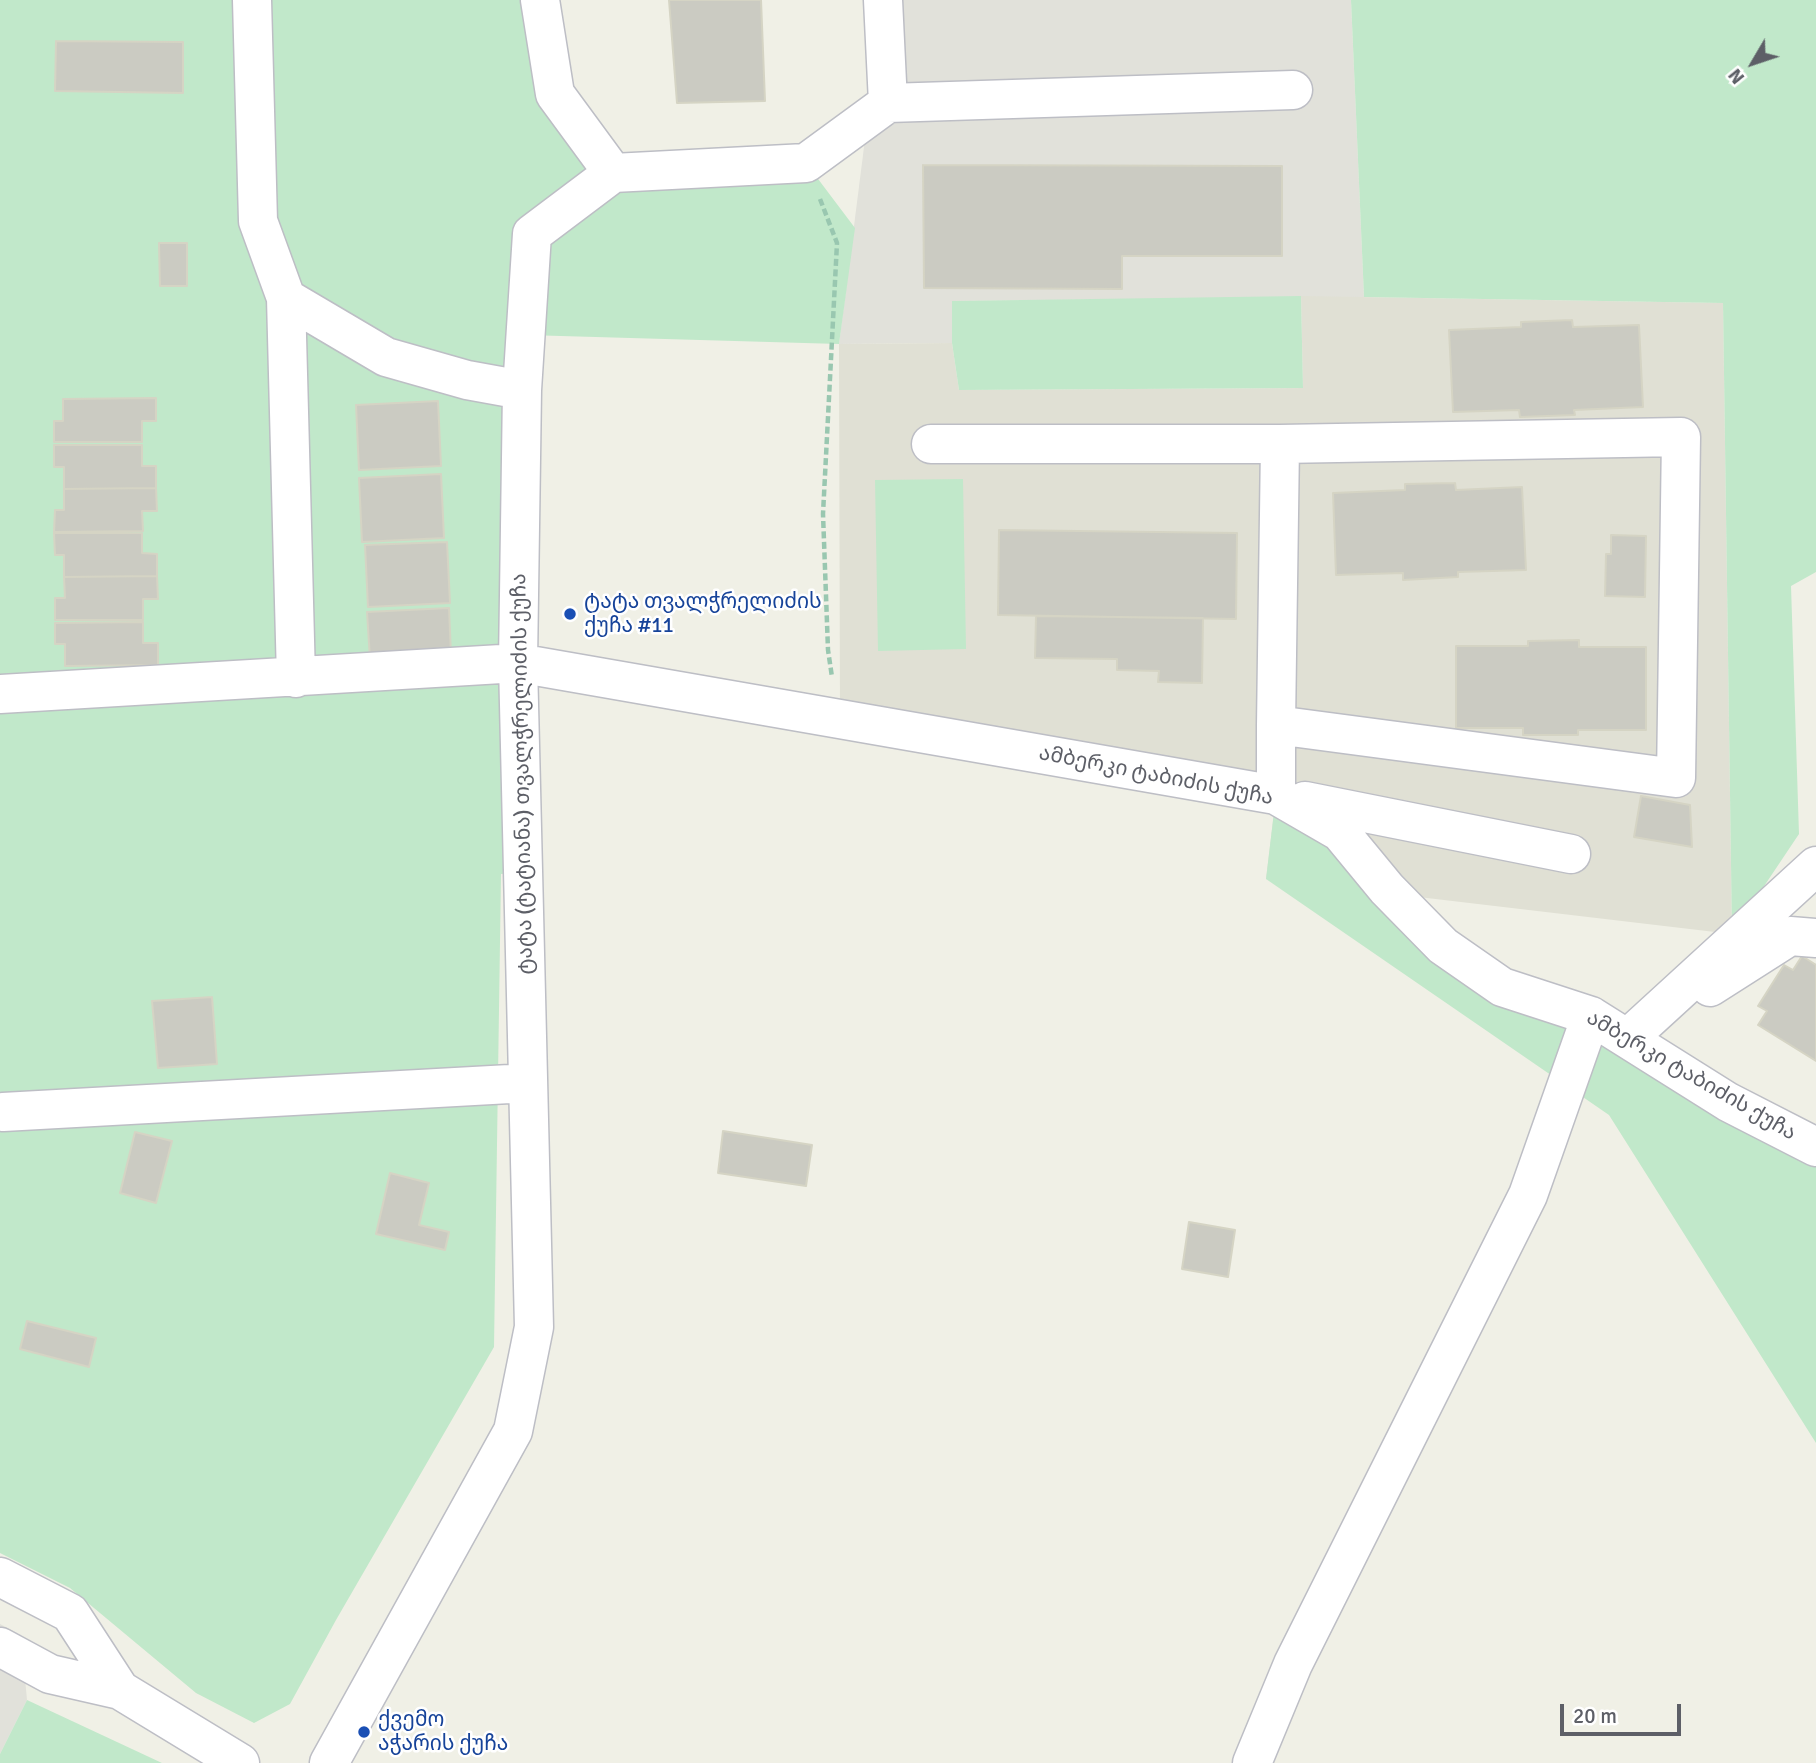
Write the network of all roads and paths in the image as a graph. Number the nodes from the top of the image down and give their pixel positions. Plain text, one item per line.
1 (252, 0) edge
2 (540, 0) edge
3 (883, 0) edge
4 (1293, 90) dead end
5 (888, 103) junction
6 (806, 163) junction
7 (613, 173) junction
8 (286, 298) junction
9 (522, 390) junction
10 (931, 444) dead end
11 (1280, 444) junction
12 (518, 663) junction
13 (296, 678) junction
14 (0, 694) edge
15 (840, 719) junction
16 (1276, 726) junction
17 (1276, 795) junction
18 (1571, 854) dead end
19 (1816, 866) edge
20 (1816, 938) edge
21 (1591, 1016) junction
22 (1628, 1038) junction
23 (528, 1083) junction
24 (3, 1112) dead end
25 (1816, 1147) edge
26 (0, 1577) edge
27 (0, 1647) edge
28 (120, 1690) junction
29 (240, 1763) edge
30 (329, 1763) edge
31 (1252, 1763) edge

1 - 8 street
2 - 7 street
3 - 5 street
4 - 5 street
5 - 6 street
6 - 7 street
6 - 15 path
7 - 9 street, ტატა (ტატიანა) თვალჭრელიძის ქუჩა
8 - 9 street
8 - 13 street
9 - 12 street, ტატა (ტატიანა) თვალჭრელიძის ქუჩა
10 - 11 street
11 - 16 street
11 - 16 street
12 - 13 street, ამბერკი ტაბიძის ქუჩა
12 - 15 street, ამბერკი ტაბიძის ქუჩა
12 - 23 street, ტატა (ტატიანა) თვალჭრელიძის ქუჩა
13 - 14 street, ამბერკი ტაბიძის ქუჩა
15 - 17 street, ამბერკი ტაბიძის ქუჩა
16 - 17 street
17 - 18 street
17 - 21 street, ამბერკი ტაბიძის ქუჩა
19 - 22 street
20 - 22 street
21 - 22 street, ამბერკი ტაბიძის ქუჩა
21 - 31 street
22 - 25 street, ამბერკი ტაბიძის ქუჩა
23 - 24 street
23 - 30 street, ტატა (ტატიანა) თვალჭრელიძის ქუჩა
26 - 28 street
27 - 28 street
28 - 29 street

